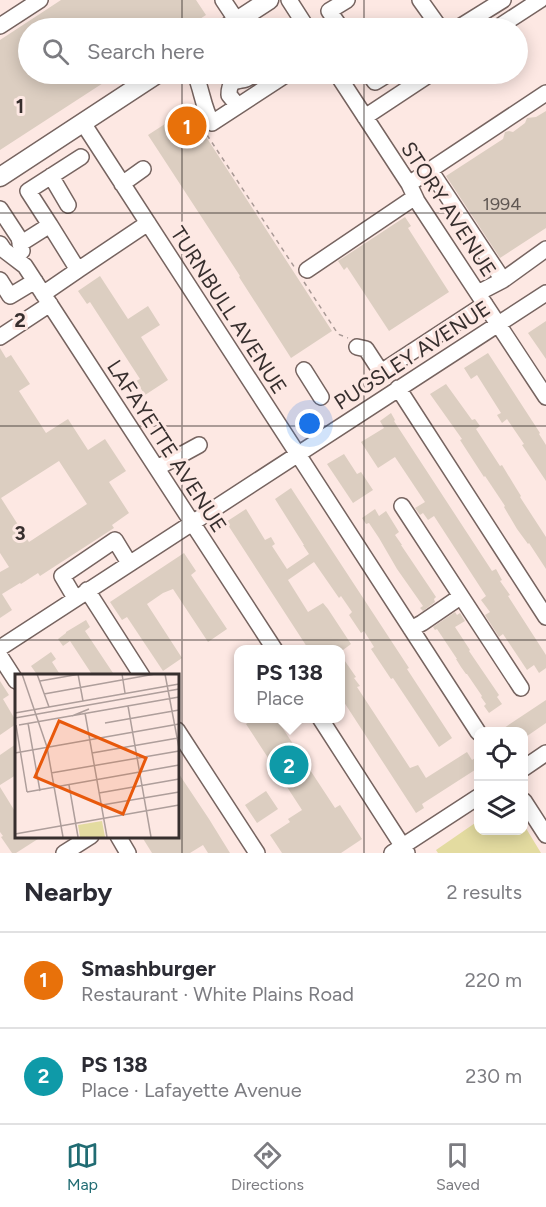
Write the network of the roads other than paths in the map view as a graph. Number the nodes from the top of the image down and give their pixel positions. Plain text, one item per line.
1 (40, 0) edge
2 (223, 0) edge
3 (269, 0) edge
4 (289, 0) edge
5 (347, 0) edge
6 (420, 0) edge
7 (503, 0) edge
8 (540, 0) edge
9 (229, 18) edge
10 (242, 18) edge
11 (301, 18) edge
12 (334, 18) edge
13 (433, 18) edge
14 (474, 18) edge
15 (512, 18) edge
16 (0, 26) edge
17 (142, 84) edge
18 (199, 84) edge
19 (232, 84) edge
20 (272, 84) edge
21 (344, 84) edge
22 (415, 84) edge
23 (546, 93) edge
24 (238, 106) junction
25 (365, 117) junction
26 (83, 123) junction
27 (81, 157) dead end
28 (144, 169) dead end
29 (430, 170) junction
30 (51, 176) junction
31 (0, 177) edge
32 (122, 184) junction
33 (412, 191) junction
34 (0, 209) edge
35 (40, 210) junction
36 (148, 223) junction
37 (50, 225) junction
38 (0, 244) edge
39 (20, 244) junction
40 (546, 249) edge
41 (25, 266) junction
42 (78, 270) junction
43 (307, 270) dead end
44 (0, 280) edge
45 (503, 280) junction
46 (42, 293) junction
47 (546, 293) edge
48 (482, 299) junction
49 (498, 324) junction
50 (0, 337) edge
51 (362, 343) road end
52 (304, 370) dead end
53 (398, 388) junction
54 (321, 397) dead end
55 (546, 397) edge
56 (199, 445) dead end
57 (298, 454) junction
58 (157, 468) junction
59 (402, 506) dead end
60 (192, 523) junction
61 (129, 563) junction
62 (81, 594) junction
63 (460, 597) junction
64 (546, 617) edge
65 (411, 629) junction
66 (272, 645) edge
67 (0, 648) edge
68 (0, 656) edge
69 (141, 674) edge
70 (15, 679) edge
71 (521, 688) dead end
72 (323, 723) edge
73 (475, 727) edge
74 (178, 732) edge
75 (546, 753) edge
76 (528, 765) edge
77 (474, 800) edge
78 (528, 807) edge
79 (546, 835) edge
80 (89, 838) edge
81 (119, 838) edge
82 (401, 851) edge
83 (64, 853) edge
84 (128, 853) edge
85 (257, 853) edge

1 - 16 street
2 - 9 street
3 - 10 main road
4 - 11 street
5 - 12 street
6 - 13 street
7 - 14 street
8 - 15 street
17 - 26 main road
18 - 24 street
19 - 24 street
20 - 24 street
21 - 25 street, STORY AVENUE
22 - 25 street
23 - 29 street
25 - 33 street, STORY AVENUE
26 - 31 main road
26 - 32 street, TURNBULL AVENUE
27 - 30 street
28 - 32 street
29 - 33 street
29 - 45 street
30 - 35 street
30 - 35 street
32 - 36 street, TURNBULL AVENUE
33 - 43 street
33 - 48 street, STORY AVENUE
34 - 39 street, LAFAYETTE AVENUE
35 - 37 street
36 - 42 street
36 - 57 street, TURNBULL AVENUE
37 - 39 street
37 - 42 street
38 - 41 street, LAFAYETTE AVENUE
39 - 41 street, LAFAYETTE AVENUE
40 - 45 street
41 - 46 street, LAFAYETTE AVENUE
42 - 46 street
44 - 46 street
45 - 48 street
46 - 50 street
46 - 58 street, LAFAYETTE AVENUE
47 - 49 street, PUGSLEY AVENUE
48 - 49 street, STORY AVENUE
48 - 51 street
49 - 53 street, PUGSLEY AVENUE
49 - 55 street, STORY AVENUE
52 - 54 street
53 - 57 street, PUGSLEY AVENUE
53 - 64 street
56 - 58 street
57 - 60 street, PUGSLEY AVENUE
57 - 65 street, TURNBULL AVENUE
58 - 60 street, LAFAYETTE AVENUE
59 - 63 street
60 - 61 street, PUGSLEY AVENUE
60 - 66 street, LAFAYETTE AVENUE
61 - 62 street, PUGSLEY AVENUE
61 - 62 street
62 - 67 street, PUGSLEY AVENUE
62 - 69 street
63 - 65 street
63 - 71 street
65 - 73 street, TURNBULL AVENUE
68 - 70 street
72 - 82 street
74 - 85 street
75 - 76 street
77 - 82 street
78 - 79 street
80 - 83 street
81 - 84 street

